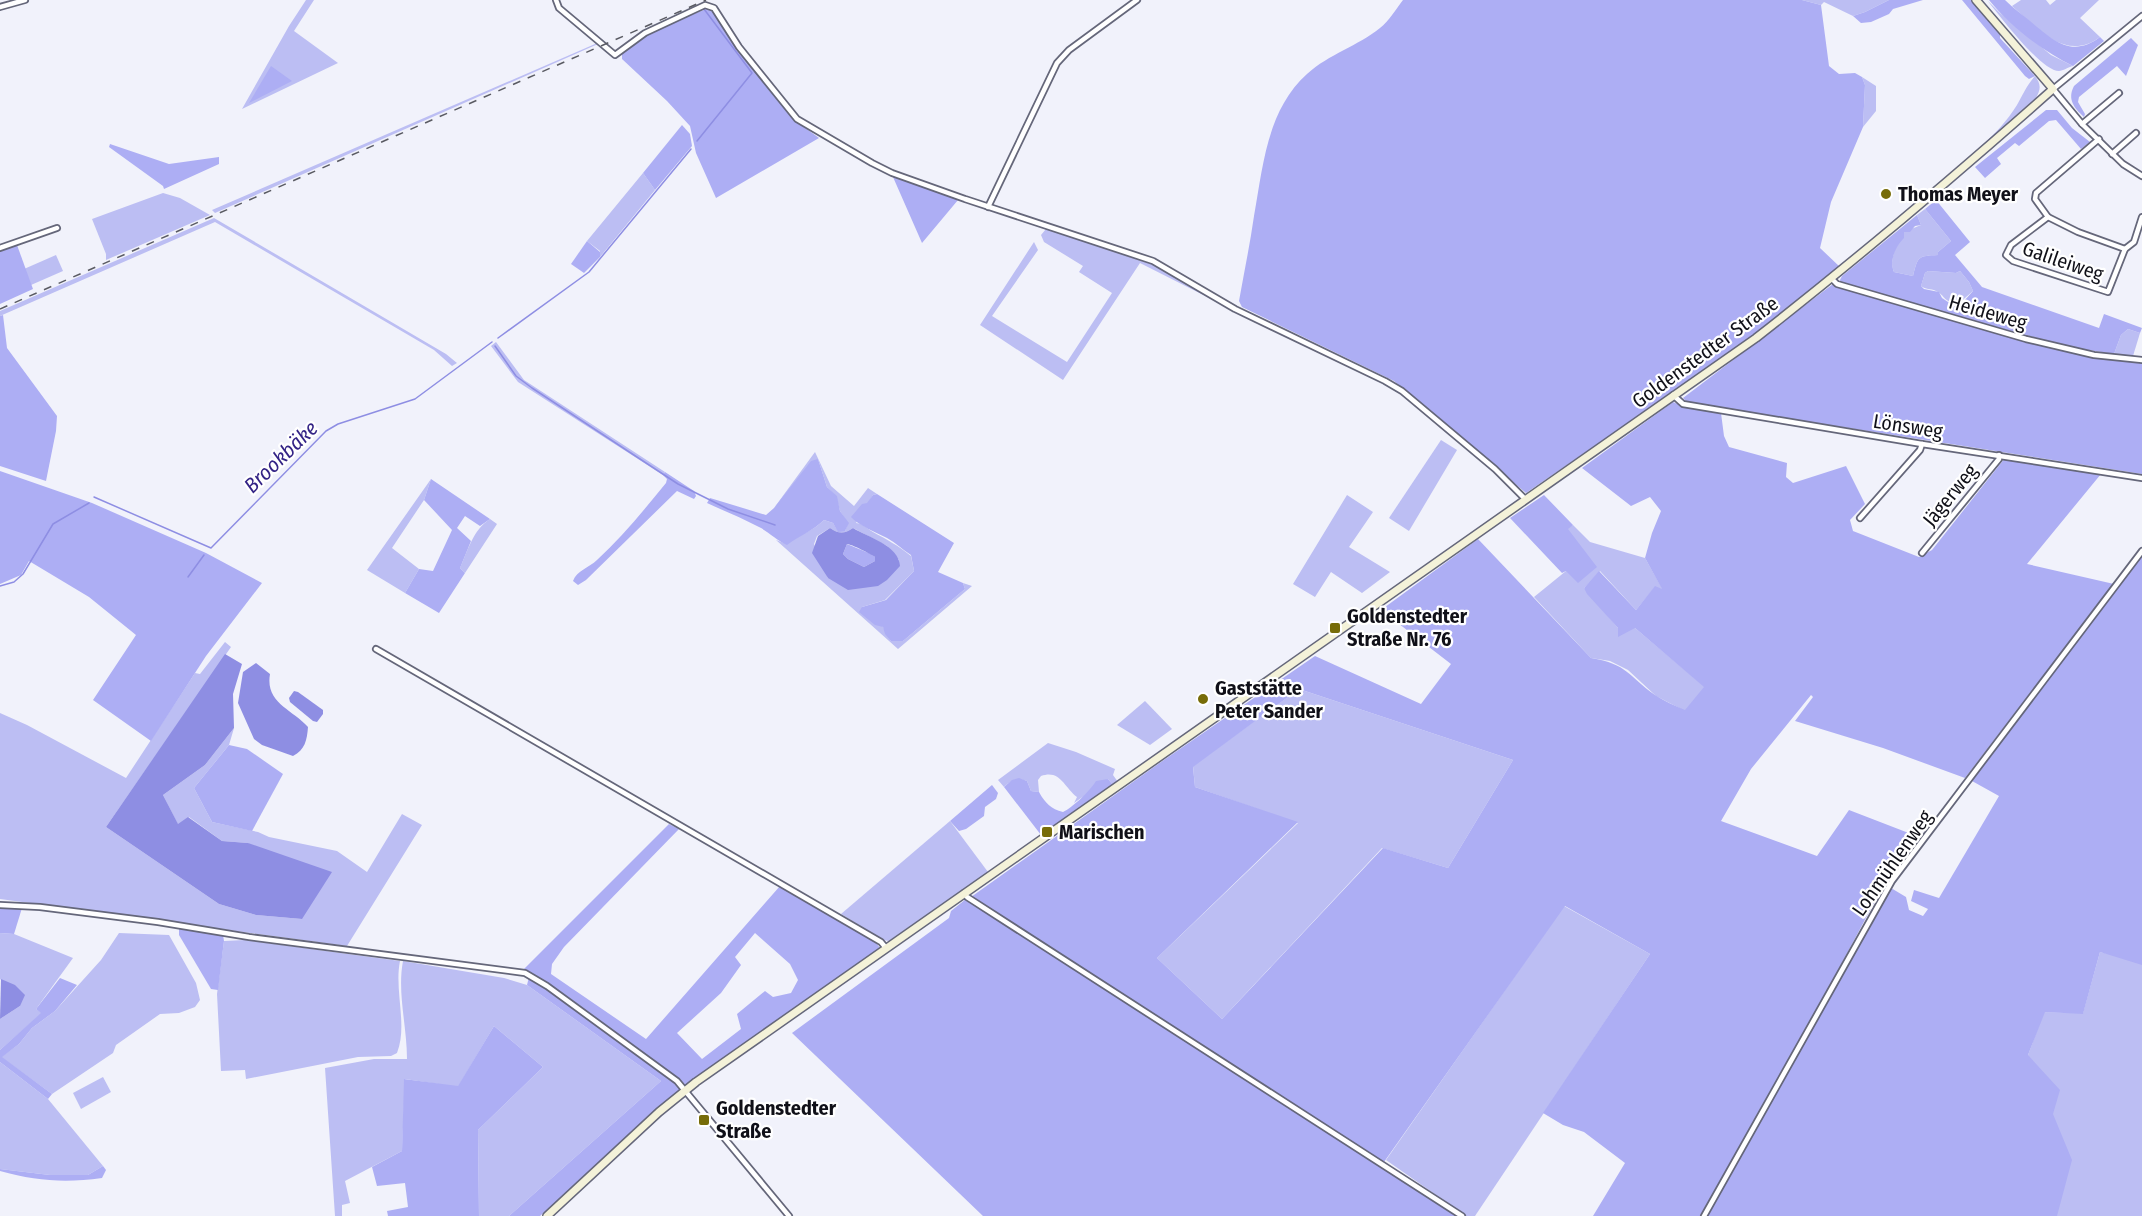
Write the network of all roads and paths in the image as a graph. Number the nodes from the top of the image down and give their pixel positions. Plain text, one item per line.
1 (25, 0) edge
2 (556, 0) edge
3 (1137, 0) edge
4 (1976, 0) edge
5 (0, 7) edge
6 (2142, 16) edge
7 (2053, 89) junction
8 (2119, 93) dead end
9 (2082, 124) junction
10 (2136, 133) dead end
11 (2099, 139) junction
12 (2112, 154) junction
13 (2142, 176) edge
14 (988, 207) junction
15 (2048, 217) junction
16 (2142, 217) edge
17 (57, 228) dead end
18 (0, 248) edge
19 (2125, 249) junction
20 (1831, 278) junction
21 (2142, 360) edge
22 (1673, 395) junction
23 (1922, 444) junction
24 (1999, 455) junction
25 (2142, 478) edge
26 (1525, 499) junction
27 (1860, 518) dead end
28 (2142, 551) edge
29 (1922, 554) dead end
30 (376, 649) dead end
31 (964, 893) junction
32 (0, 905) edge
33 (886, 948) junction
34 (685, 1090) junction
35 (547, 1216) edge
36 (789, 1216) edge
37 (1462, 1216) edge
38 (1704, 1216) edge

1 - 5 street
2 - 14 street
3 - 14 street
4 - 7 main road
6 - 7 street, Goldenstedter Straße
7 - 9 street
7 - 20 main road, Goldenstedter Straße
8 - 9 street
9 - 11 street
10 - 12 street
11 - 12 street
11 - 15 street
12 - 13 street
14 - 26 street
15 - 19 street
15 - 19 street, Galileiweg
16 - 19 street
17 - 18 street
20 - 21 street, Heideweg
20 - 22 main road, Goldenstedter Straße
22 - 23 street, Lönsweg
22 - 26 main road, Goldenstedter Straße
23 - 24 street, Lönsweg
23 - 27 street
24 - 25 street, Lönsweg
24 - 29 street, Jägerweg
26 - 31 main road, Goldenstedter Straße
28 - 38 street, Lohmühlenweg
30 - 33 street
31 - 33 main road, Goldenstedter Straße
31 - 37 street
32 - 34 street
33 - 34 main road, Goldenstedter Straße
34 - 35 main road, Goldenstedter Straße
34 - 36 street

